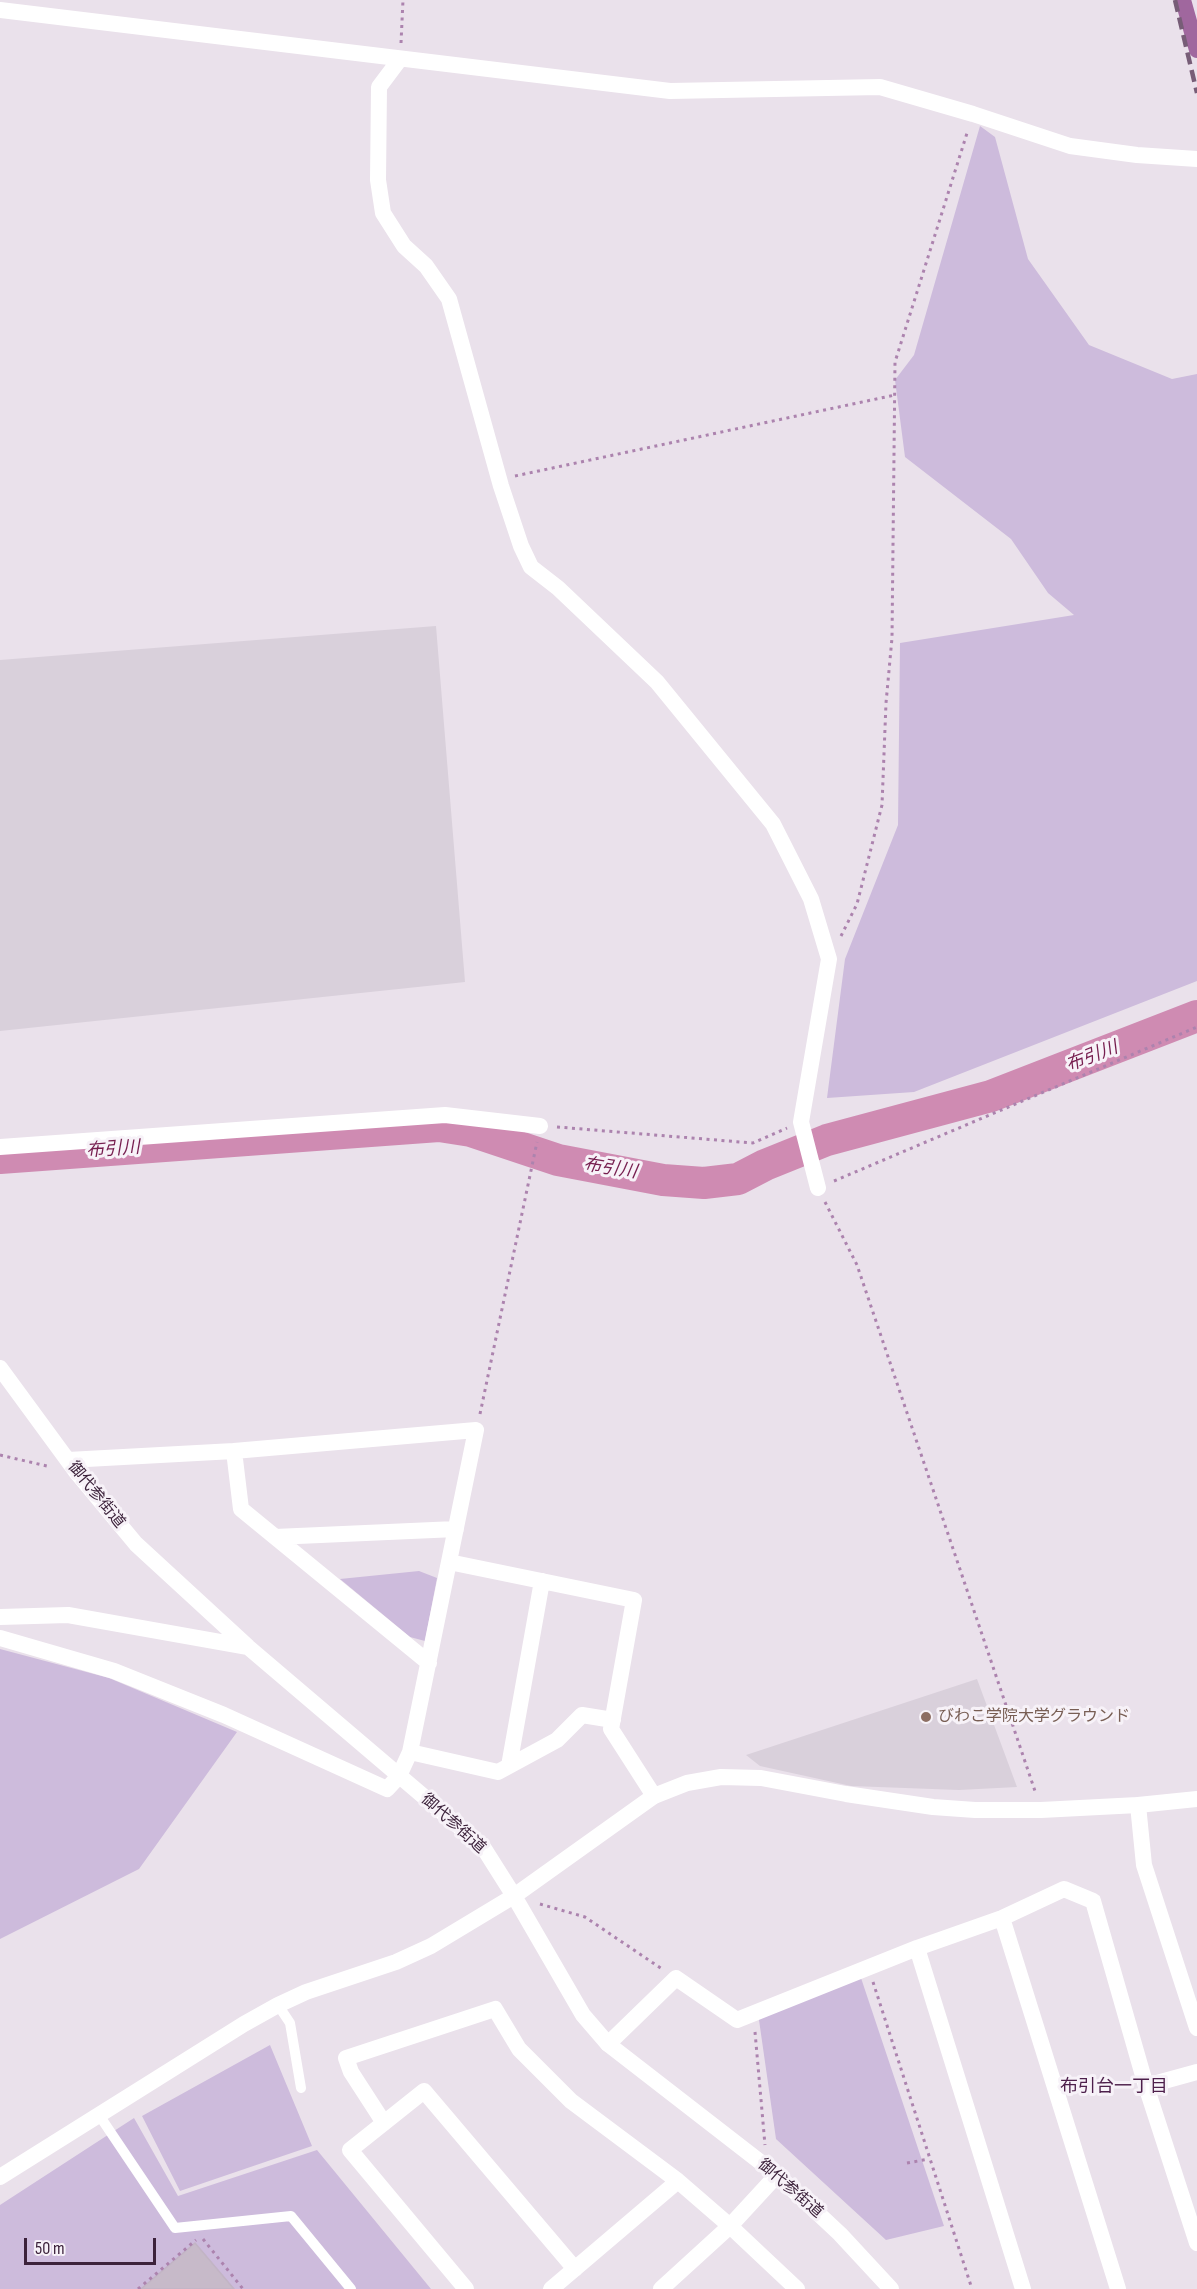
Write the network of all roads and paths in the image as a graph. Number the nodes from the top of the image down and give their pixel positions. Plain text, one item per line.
1 (403, 0) edge
2 (1183, 0) edge
3 (0, 10) edge
4 (1197, 50) edge
5 (400, 59) junction
6 (974, 114) junction
7 (1197, 159) edge
8 (895, 395) junction
9 (500, 480) junction
10 (829, 959) junction
11 (1197, 1027) edge
12 (540, 1126) junction
13 (802, 1126) junction
14 (0, 1147) edge
15 (818, 1188) junction
16 (0, 1368) edge
17 (476, 1431) junction
18 (234, 1451) junction
19 (0, 1455) edge
20 (72, 1467) junction
21 (456, 1529) junction
22 (275, 1537) junction
23 (449, 1562) junction
24 (542, 1581) junction
25 (0, 1617) edge
26 (0, 1638) edge
27 (248, 1647) junction
28 (429, 1663) junction
29 (613, 1720) junction
30 (410, 1752) junction
31 (509, 1766) junction
32 (399, 1776) junction
33 (654, 1796) junction
34 (1197, 1799) edge
35 (1138, 1805) junction
36 (1041, 1810) junction
37 (514, 1896) junction
38 (540, 1904) dead end
39 (1002, 1918) junction
40 (917, 1948) junction
41 (868, 1968) junction
42 (676, 1978) junction
43 (278, 2005) junction
44 (753, 2015) junction
45 (1197, 2028) edge
46 (608, 2044) junction
47 (1197, 2072) edge
48 (1146, 2086) junction
49 (301, 2088) dead end
50 (99, 2115) junction
51 (384, 2123) junction
52 (765, 2148) dead end
53 (930, 2159) junction
54 (907, 2163) dead end
55 (777, 2175) junction
56 (0, 2177) edge
57 (678, 2181) junction
58 (730, 2226) junction
59 (1197, 2243) edge
60 (575, 2269) junction
61 (668, 2287) edge
62 (138, 2289) edge
63 (243, 2289) edge
64 (351, 2289) edge
65 (466, 2289) edge
66 (551, 2289) edge
67 (797, 2289) edge
68 (891, 2289) edge
69 (972, 2289) edge
70 (1023, 2289) edge
71 (1118, 2289) edge

1 - 5 path
2 - 4 main road
3 - 5 street
5 - 6 street
5 - 9 street
6 - 7 street
6 - 8 path
8 - 9 path
8 - 10 path
9 - 10 street
10 - 13 street
11 - 15 path
12 - 13 path
12 - 14 street
12 - 17 path
13 - 15 street
15 - 36 path
16 - 20 street, 御代参街道
17 - 18 street
17 - 21 street
18 - 20 street
18 - 22 street
19 - 20 path
20 - 27 street, 御代参街道
21 - 22 street
21 - 23 street
22 - 28 street
23 - 24 street
23 - 28 street
24 - 29 street
24 - 31 street
25 - 27 street
26 - 32 street
27 - 32 street, 御代参街道
28 - 30 street
29 - 31 street
29 - 33 street
30 - 31 street
30 - 32 street
32 - 37 street, 御代参街道
33 - 36 street
33 - 37 street
34 - 35 street
35 - 36 street
35 - 45 street
37 - 43 street
37 - 46 street, 御代参街道
38 - 42 path
39 - 40 street
39 - 48 street
39 - 71 street
40 - 41 street
40 - 70 street
41 - 44 street
41 - 53 path
42 - 44 street
42 - 46 street
43 - 49 lane
43 - 50 street
44 - 52 path
46 - 55 street, 御代参街道
47 - 48 street
48 - 59 street
50 - 56 street
50 - 64 lane
51 - 57 street
51 - 60 street
51 - 65 street
53 - 54 path
53 - 69 path
55 - 58 street
55 - 68 street, 御代参街道
57 - 58 street
57 - 60 street
58 - 61 street
58 - 67 street
60 - 66 street
62 - 63 path

